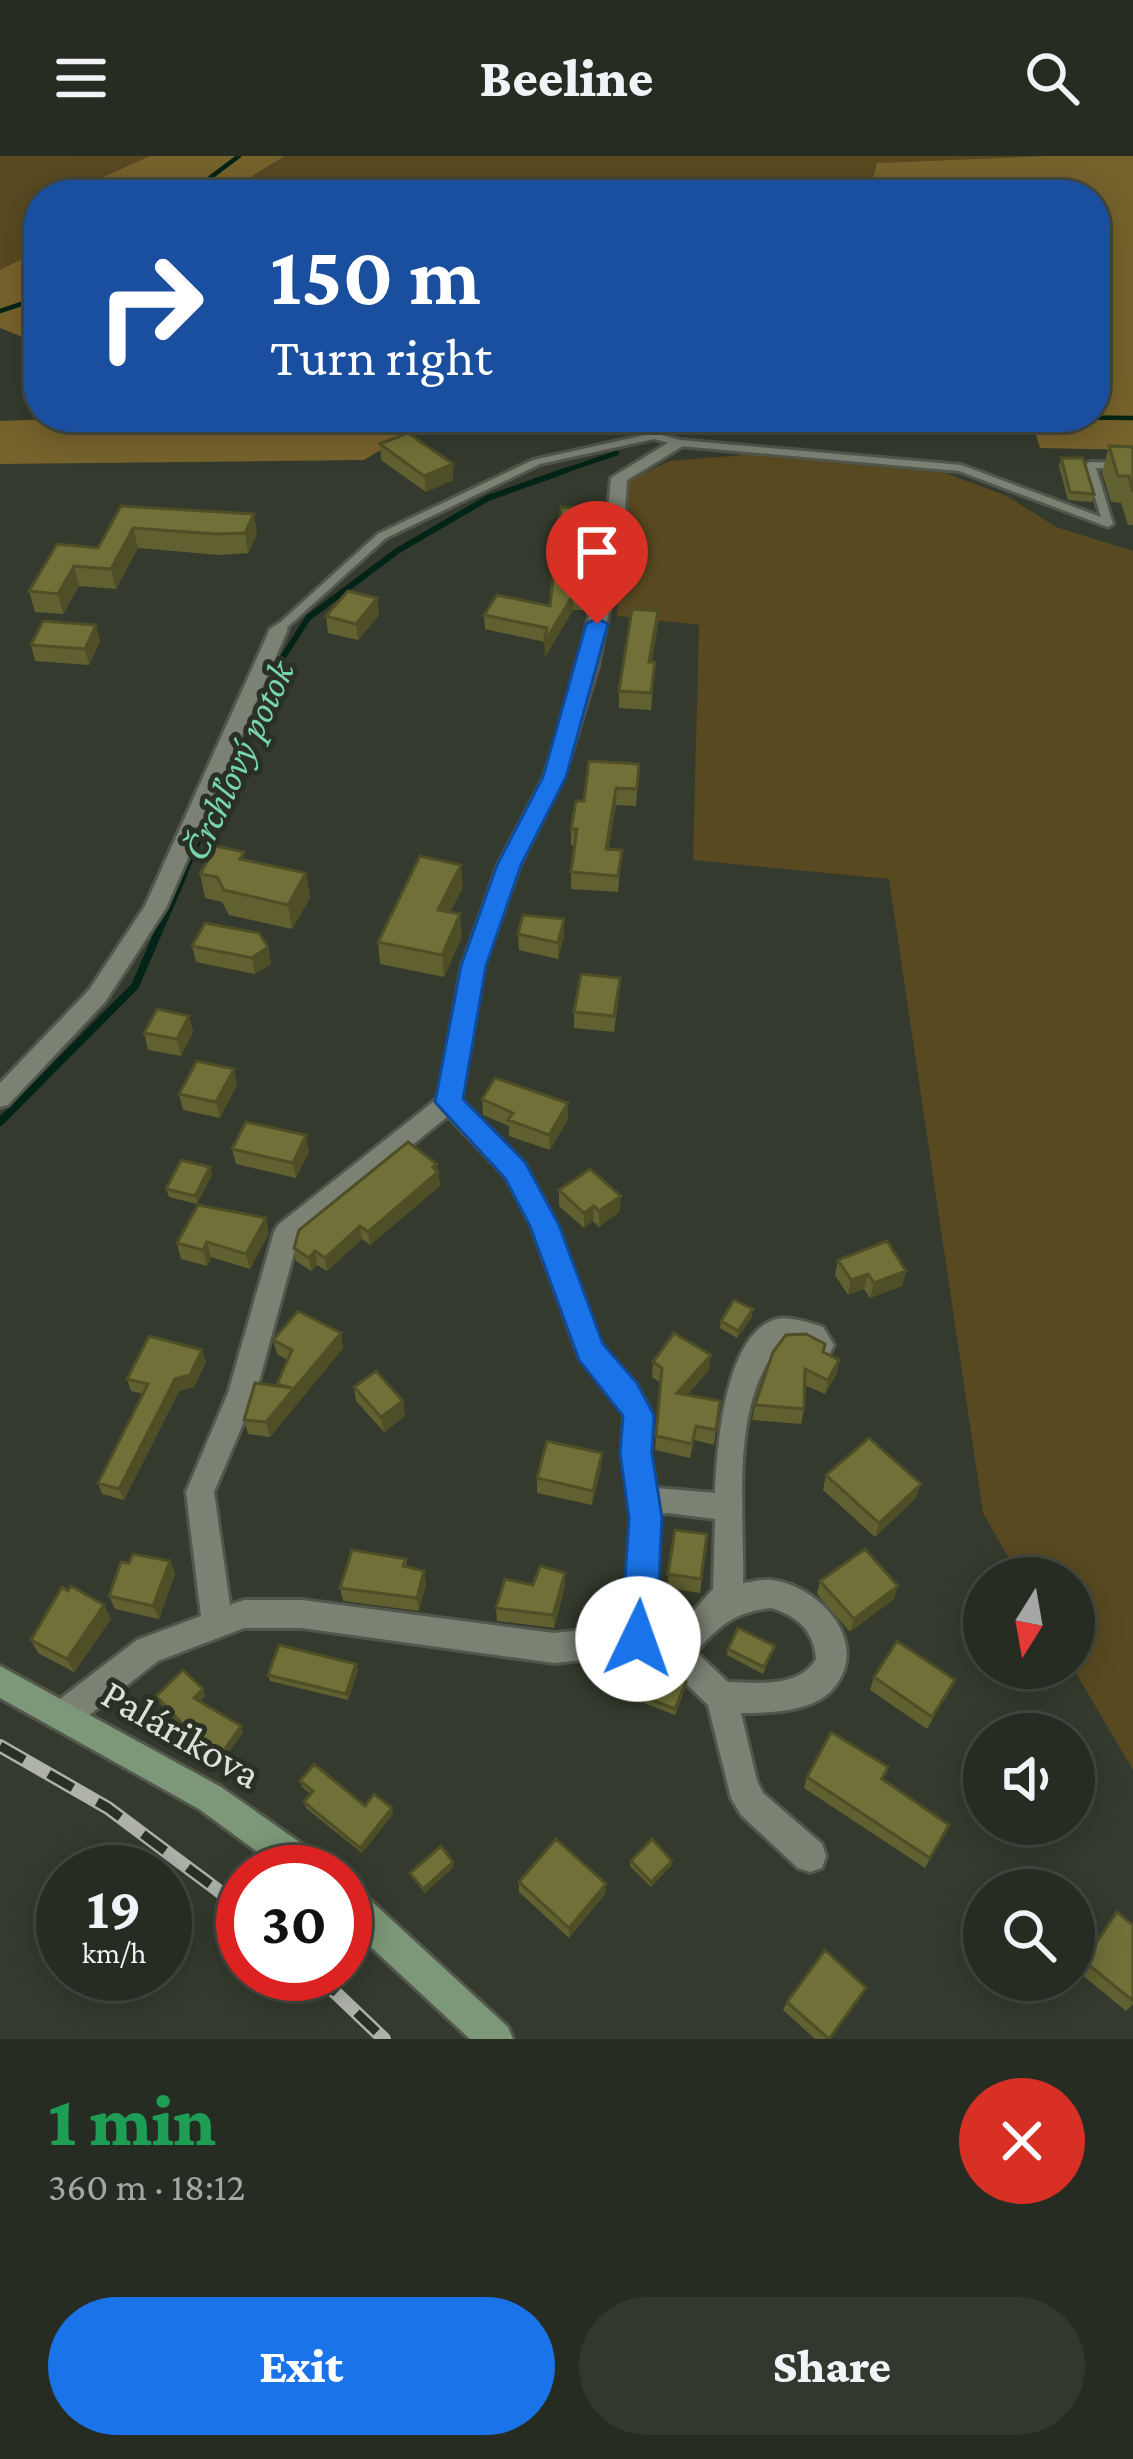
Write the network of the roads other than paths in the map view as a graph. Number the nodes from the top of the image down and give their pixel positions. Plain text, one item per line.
1 (680, 443) junction
2 (1133, 466) edge
3 (278, 628) joint
4 (0, 1098) edge
5 (449, 1102) junction
6 (821, 1345) edge
7 (644, 1503) junction
8 (726, 1507) junction
9 (721, 1604) junction
10 (217, 1622) junction
11 (638, 1639) junction
12 (676, 1652) junction
13 (0, 1682) edge
14 (722, 1697) junction
15 (63, 1716) junction
16 (276, 1845) edge
17 (810, 1856) dead end
18 (372, 1925) edge
19 (496, 2039) edge

1 - 2 lane
1 - 3 lane
1 - 5 street
3 - 4 street
5 - 7 street
5 - 10 street
6 - 8 street
7 - 8 street
7 - 11 street
8 - 9 street
9 - 12 street
9 - 14 street
10 - 11 street
10 - 15 street
11 - 12 street
12 - 14 street
13 - 15 main road, Palárikova
14 - 17 street
15 - 16 main road, Palárikova
18 - 19 main road

